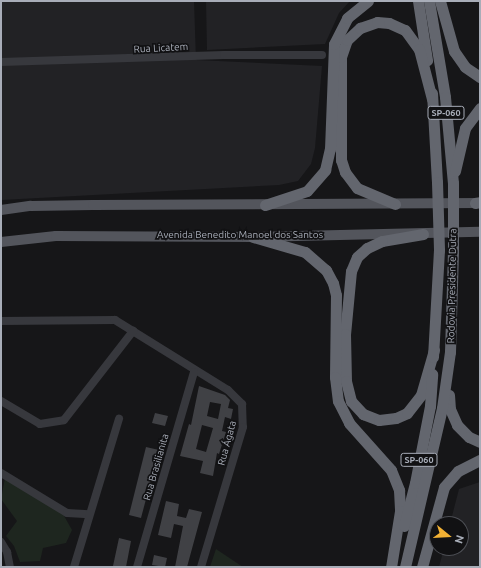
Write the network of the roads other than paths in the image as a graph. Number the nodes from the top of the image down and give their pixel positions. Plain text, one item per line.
1 (368, 1) edge
2 (418, 1) edge
3 (429, 1) edge
4 (440, 1) edge
5 (322, 55) dead end
6 (1, 62) edge
7 (480, 77) edge
8 (432, 99) junction
9 (480, 108) edge
10 (453, 183) junction
11 (478, 203) edge
12 (395, 204) junction
13 (265, 206) junction
14 (1, 210) edge
15 (480, 232) edge
16 (423, 234) junction
17 (253, 237) junction
18 (1, 242) edge
19 (1, 321) edge
20 (133, 331) junction
21 (434, 350) junction
22 (450, 352) junction
23 (194, 372) junction
24 (1, 401) edge
25 (119, 419) dead end
26 (480, 442) edge
27 (480, 460) edge
28 (1, 473) edge
29 (89, 514) junction
30 (1, 542) edge
31 (10, 567) edge
32 (74, 567) edge
33 (137, 567) edge
34 (201, 567) edge
35 (392, 567) edge
36 (405, 567) edge
37 (422, 567) edge

1 - 13 highway
2 - 8 highway, Rodovia Presidente Dutra / SP-060
3 - 10 highway, Rodovia Presidente Dutra / SP-060
4 - 7 highway
5 - 6 street, Rua Licatem
8 - 12 highway
8 - 21 highway, Rodovia Presidente Dutra / SP-060, bridge
9 - 10 highway
10 - 22 highway, Rodovia Presidente Dutra / SP-060, bridge
11 - 12 main road
12 - 13 main road
13 - 14 main road
15 - 16 main road, Avenida Benedito Manoel dos Santos
16 - 17 main road, Avenida Benedito Manoel dos Santos
16 - 21 highway
17 - 18 main road, Avenida Benedito Manoel dos Santos
17 - 35 highway
19 - 20 street, Rua Ágata
20 - 23 street, Rua Ágata
20 - 24 street
21 - 35 highway, Rodovia Presidente Dutra / SP-060
22 - 26 highway
22 - 36 highway, Rodovia Presidente Dutra / SP-060
23 - 33 street, Rua Brasilianita
23 - 34 street, Rua Ágata
25 - 29 street
27 - 37 highway
28 - 29 street
29 - 32 street
30 - 31 street

